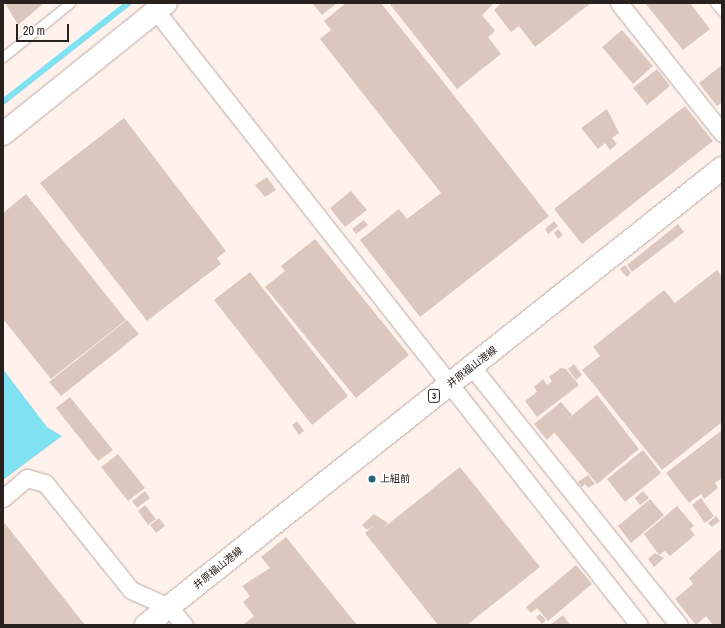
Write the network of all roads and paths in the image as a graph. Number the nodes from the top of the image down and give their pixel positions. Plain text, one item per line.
1 (70, 3) edge
2 (619, 3) edge
3 (715, 3) edge
4 (161, 7) edge
5 (722, 11) edge
6 (3, 57) edge
7 (722, 133) edge
8 (3, 134) edge
9 (722, 168) edge
10 (472, 367) junction
11 (450, 384) junction
12 (3, 498) edge
13 (169, 607) junction
14 (146, 625) edge
15 (184, 625) edge
16 (639, 625) edge
17 (679, 625) edge

1 - 6 lane
2 - 7 street
3 - 5 lane
4 - 8 main road
4 - 11 street
9 - 10 main road, 井原福山港線 / 3
10 - 11 main road, 井原福山港線 / 3
10 - 17 street
11 - 13 main road, 井原福山港線 / 3
11 - 16 street
12 - 13 street
13 - 14 main road, 井原福山港線 / 3
13 - 15 street

